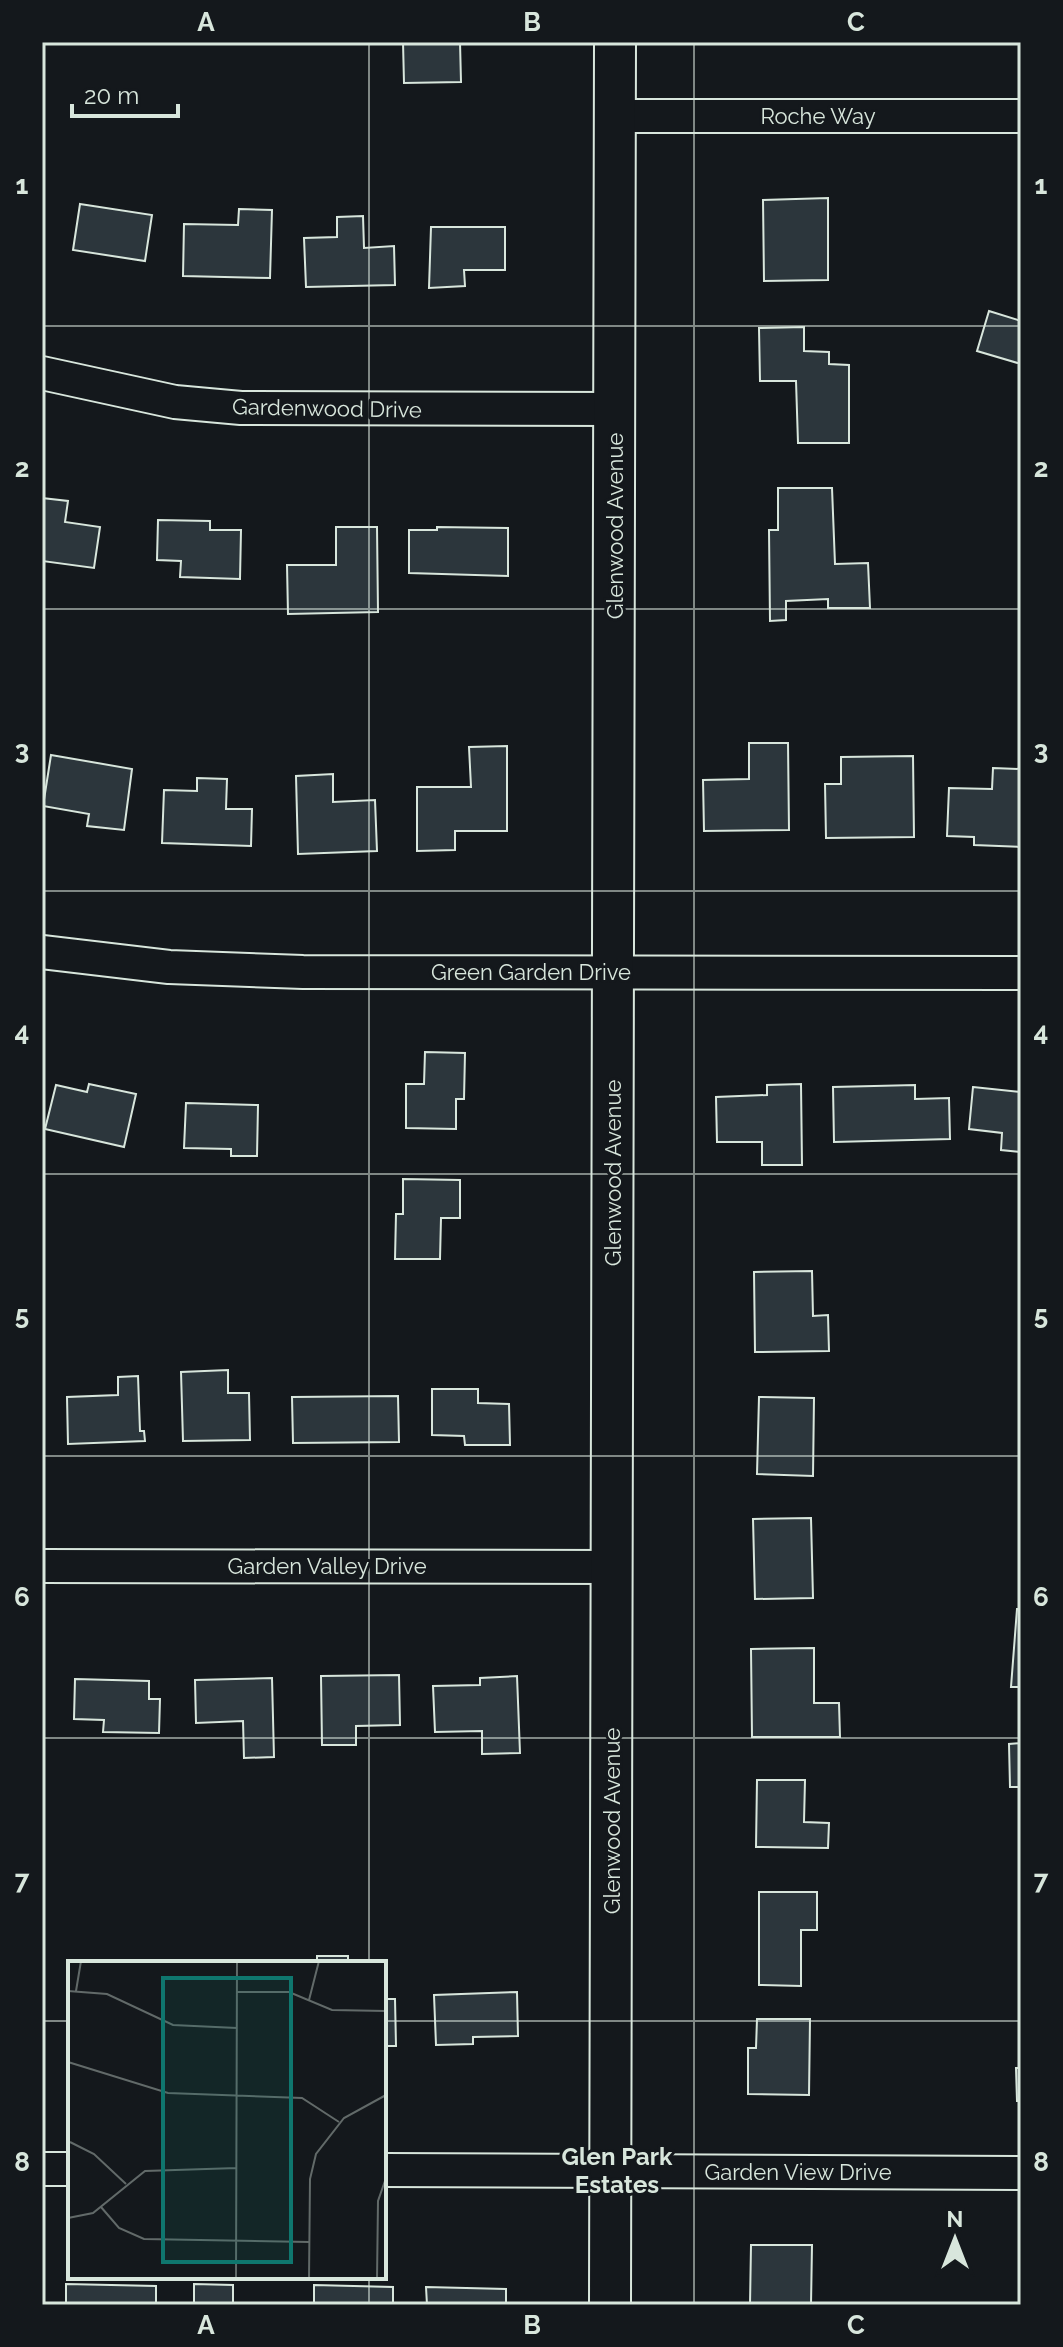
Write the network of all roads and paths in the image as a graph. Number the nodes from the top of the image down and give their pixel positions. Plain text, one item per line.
1 (615, 42) edge
2 (615, 116) junction
3 (1021, 116) edge
4 (42, 373) edge
5 (616, 409) junction
6 (42, 952) edge
7 (613, 972) junction
8 (1021, 973) edge
9 (42, 1566) edge
10 (612, 1567) junction
11 (42, 2169) edge
12 (68, 2169) edge
13 (386, 2170) edge
14 (611, 2170) junction
15 (1021, 2173) edge
16 (610, 2305) edge

1 - 2 street, Glenwood Avenue
2 - 3 street, Roche Way
2 - 5 street, Glenwood Avenue
4 - 5 street, Gardenwood Drive
5 - 7 street, Glenwood Avenue
6 - 7 street, Green Garden Drive
7 - 8 street, Green Garden Drive
7 - 10 street, Glenwood Avenue
9 - 10 street, Garden Valley Drive
10 - 14 street, Glenwood Avenue
11 - 12 street
13 - 14 street, Garden View Drive
14 - 15 street, Garden View Drive
14 - 16 street, Glenwood Avenue

